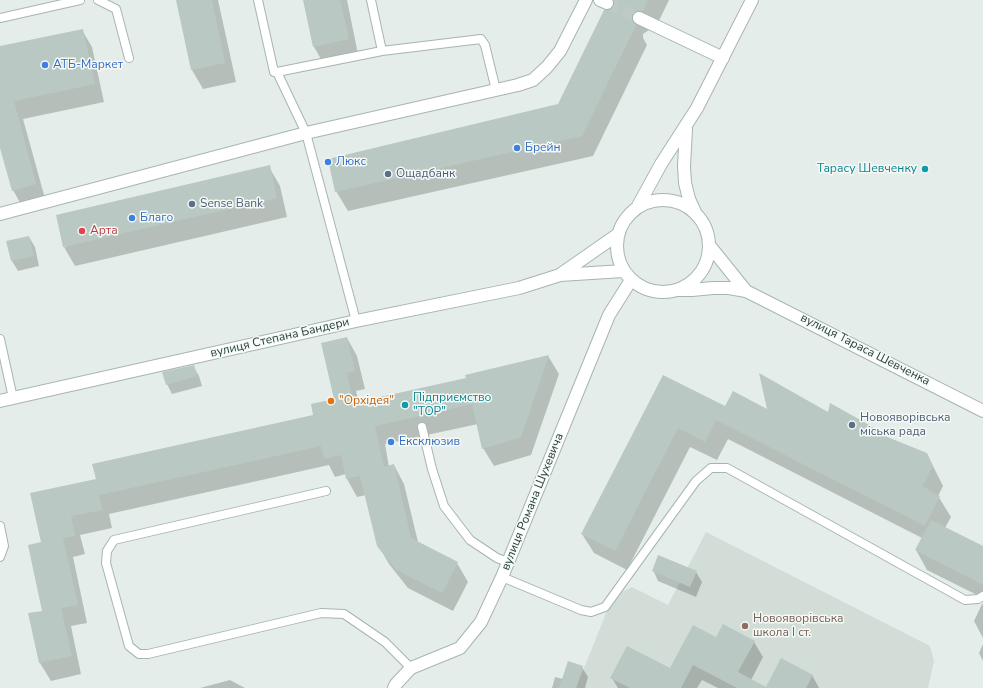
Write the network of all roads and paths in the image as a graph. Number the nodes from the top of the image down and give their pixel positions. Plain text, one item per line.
1 (80, 0) edge
2 (98, 0) edge
3 (258, 0) edge
4 (371, 0) edge
5 (586, 0) edge
6 (752, 0) edge
7 (0, 18) edge
8 (639, 18) tunnel mouth
9 (382, 51) junction
10 (129, 58) dead end
11 (723, 58) junction
12 (277, 72) junction
13 (496, 90) junction
14 (686, 128) junction
15 (306, 132) junction
16 (638, 206) junction
17 (695, 212) junction
18 (0, 214) edge
19 (617, 235) junction
20 (709, 245) junction
21 (560, 275) junction
22 (627, 275) junction
23 (676, 290) junction
24 (746, 291) junction
25 (356, 322) junction
26 (0, 339) edge
27 (13, 398) junction
28 (0, 401) edge
29 (983, 411) edge
30 (422, 427) dead end
31 (326, 491) dead end
32 (0, 526) edge
33 (0, 557) edge
34 (508, 562) junction
35 (502, 577) junction
36 (983, 596) edge
37 (411, 668) junction
38 (394, 688) edge

1 - 7 lane
2 - 10 lane
3 - 12 lane
4 - 9 lane
5 - 13 street
6 - 11 street
8 - 11 street
9 - 12 lane
9 - 13 lane
11 - 14 street
12 - 15 lane
13 - 15 street
14 - 16 street
14 - 17 street
15 - 18 street
15 - 25 lane
16 - 17 street
16 - 19 street
17 - 20 street
19 - 21 street, вулиця Степана Бандери
19 - 22 street
20 - 23 street
20 - 24 street, вулиця Тараса Шевченка
21 - 22 street, вулиця Степана Бандери
21 - 25 street, вулиця Степана Бандери
22 - 23 street
22 - 34 street, вулиця Романа Шухевича
23 - 24 street, вулиця Тараса Шевченка
24 - 29 street, вулиця Тараса Шевченка
25 - 27 street, вулиця Степана Бандери
26 - 27 lane
27 - 28 street, вулиця Степана Бандери
30 - 34 lane
31 - 37 lane
32 - 33 lane
34 - 35 street, вулиця Романа Шухевича
35 - 36 lane
35 - 37 street, вулиця Романа Шухевича
37 - 38 street, вулиця Романа Шухевича

